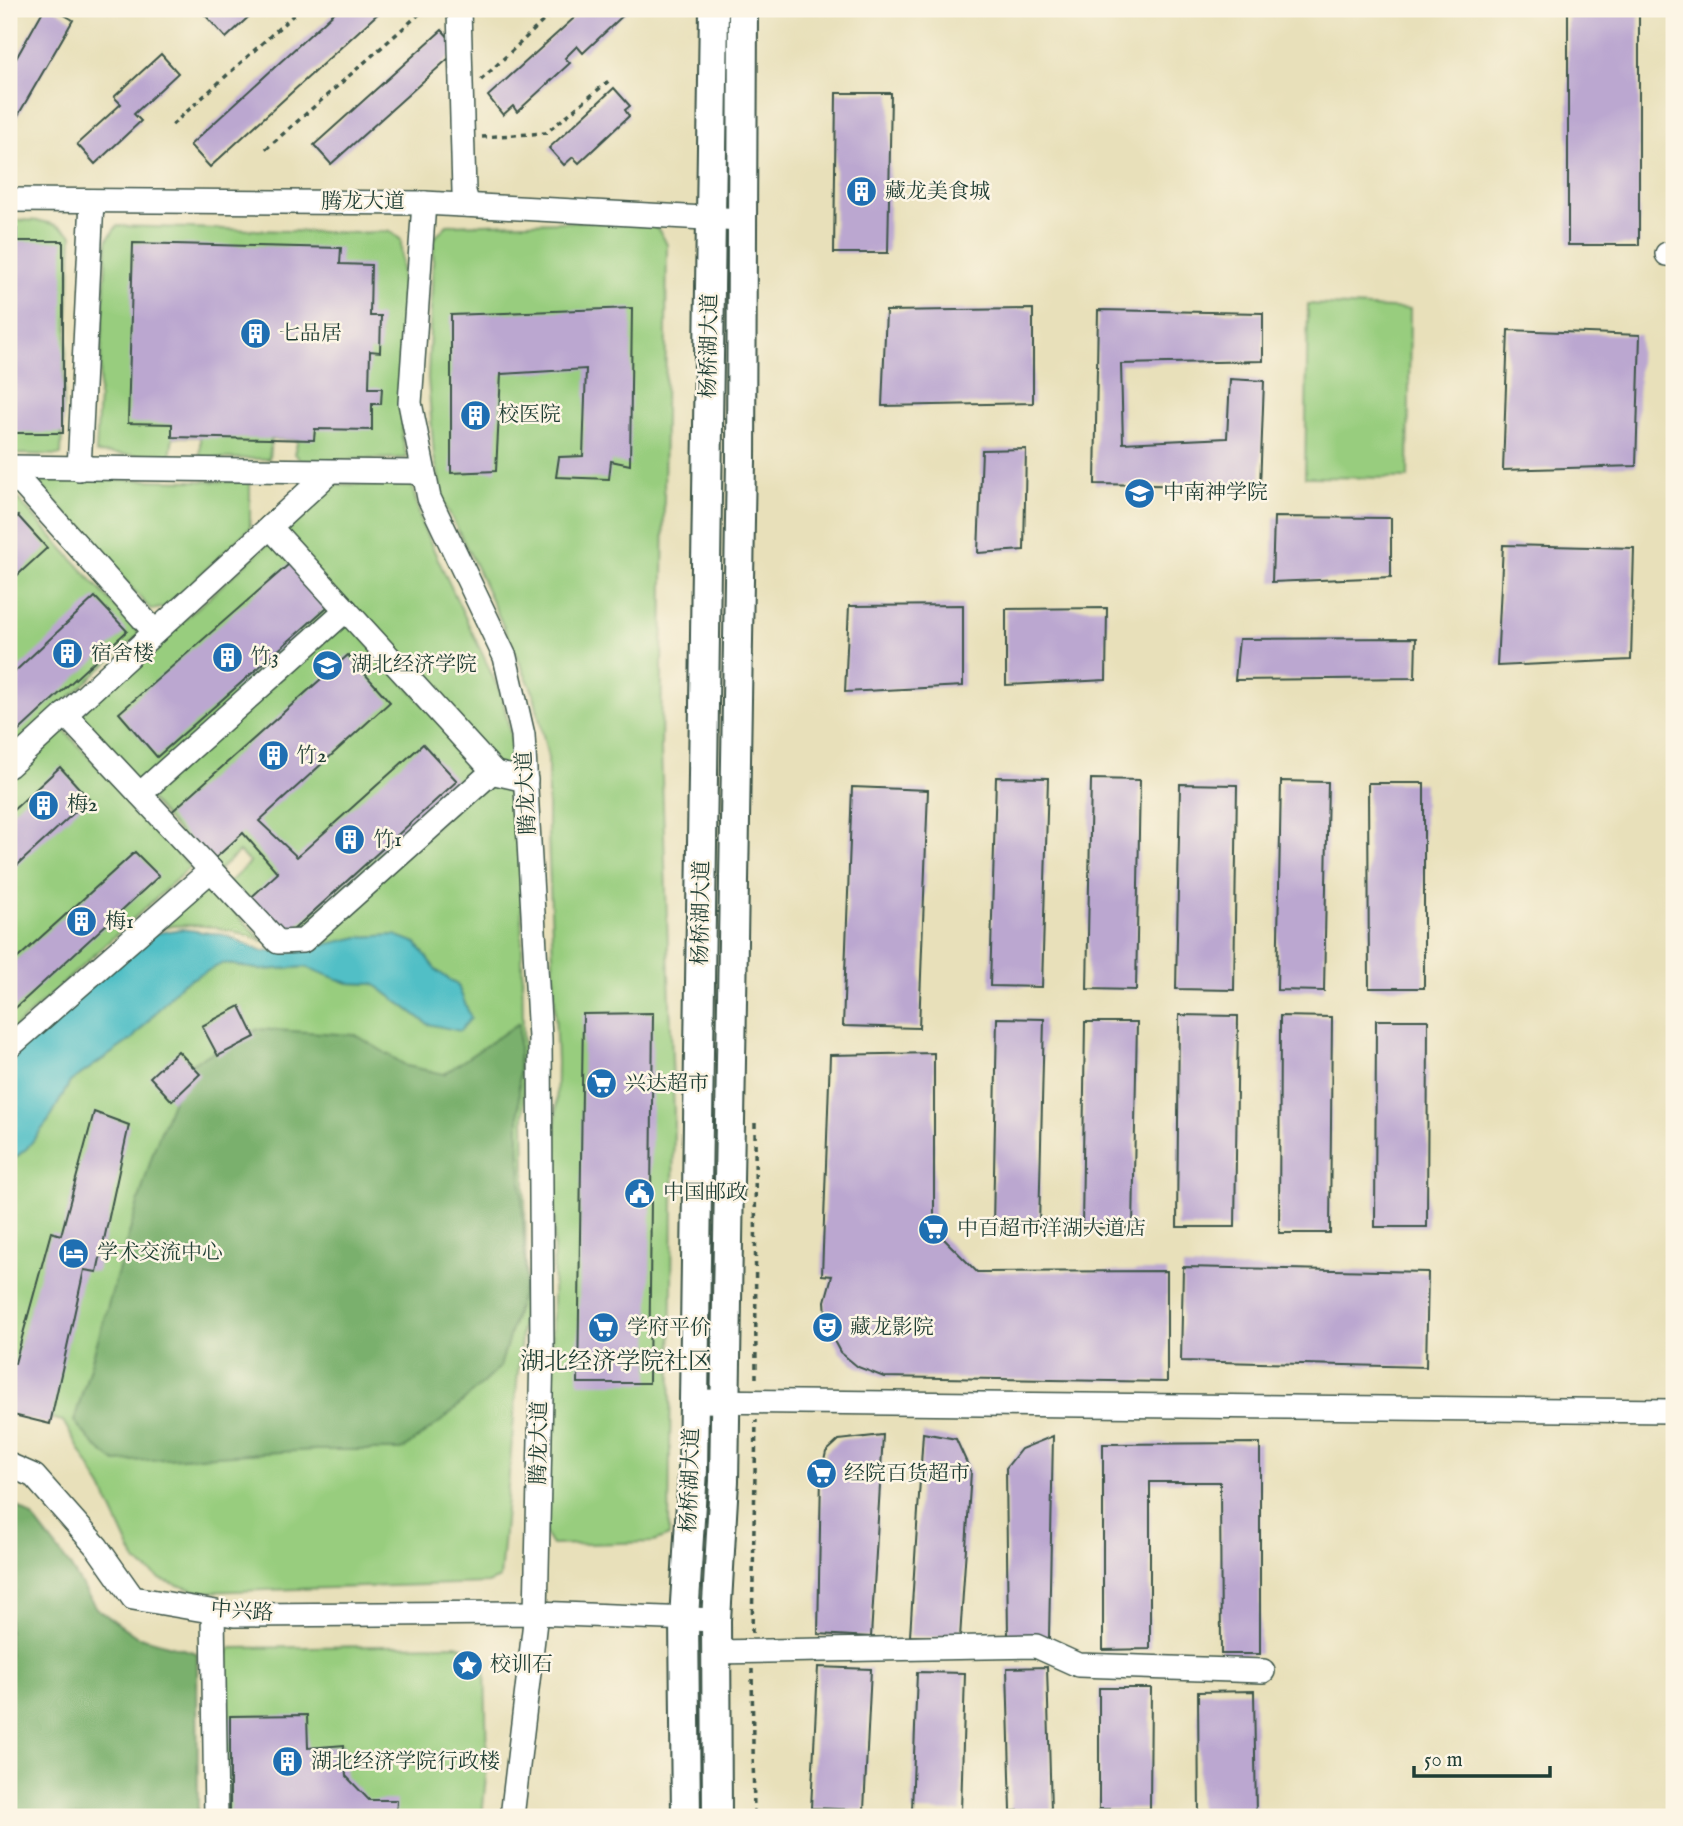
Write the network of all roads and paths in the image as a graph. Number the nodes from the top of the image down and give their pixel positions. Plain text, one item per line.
1 (300, 9) edge
2 (425, 9) edge
3 (459, 9) edge
4 (556, 9) edge
5 (714, 9) edge
6 (743, 9) edge
7 (611, 79) dead end
8 (463, 98) junction
9 (172, 125) dead end
10 (463, 138) junction
11 (266, 149) dead end
12 (9, 200) edge
13 (92, 201) junction
14 (424, 203) junction
15 (468, 205) junction
16 (712, 217) junction
17 (742, 220) junction
18 (9, 468) edge
19 (79, 469) junction
20 (330, 472) junction
21 (425, 478) junction
22 (270, 527) junction
23 (346, 610) junction
24 (155, 632) junction
25 (65, 714) junction
26 (9, 765) edge
27 (493, 771) junction
28 (526, 780) junction
29 (139, 794) junction
30 (211, 870) junction
31 (9, 1047) edge
32 (694, 1401) junction
33 (725, 1401) junction
34 (1674, 1411) edge
35 (9, 1465) edge
36 (213, 1612) junction
37 (536, 1613) junction
38 (684, 1619) junction
39 (716, 1620) junction
40 (716, 1652) junction
41 (1263, 1671) dead end
42 (216, 1817) edge
43 (512, 1817) edge
44 (686, 1817) edge
45 (717, 1817) edge

1 - 9 path
2 - 11 path
3 - 8 street
4 - 8 path
5 - 16 main road, 杨桥湖大道
6 - 17 main road, 杨桥湖大道
7 - 10 path
8 - 10 street
10 - 15 street
12 - 13 street, 腾龙大道
13 - 14 street, 腾龙大道
13 - 19 street
14 - 15 street
14 - 21 street, 腾龙大道
15 - 16 street
16 - 17 street
16 - 32 main road, 杨桥湖大道
17 - 33 main road, 杨桥湖大道
18 - 19 street
18 - 24 street
19 - 20 street
20 - 21 street
20 - 22 street
21 - 28 street, 腾龙大道
22 - 23 street
22 - 24 street
23 - 27 street
23 - 29 street
24 - 25 street
25 - 26 street
25 - 29 street
27 - 28 street
27 - 30 street
28 - 37 street, 腾龙大道
29 - 30 street
30 - 31 street
32 - 33 street
32 - 38 main road, 杨桥湖大道
33 - 34 street
33 - 39 main road, 杨桥湖大道
35 - 36 street, 中兴路
36 - 37 street, 中兴路
36 - 42 street
37 - 38 street, 中兴路
37 - 43 street, 腾龙大道
38 - 39 street, 中兴路
38 - 44 main road, 杨桥湖大道
39 - 40 main road, 杨桥湖大道
40 - 41 street
40 - 45 main road, 杨桥湖大道

